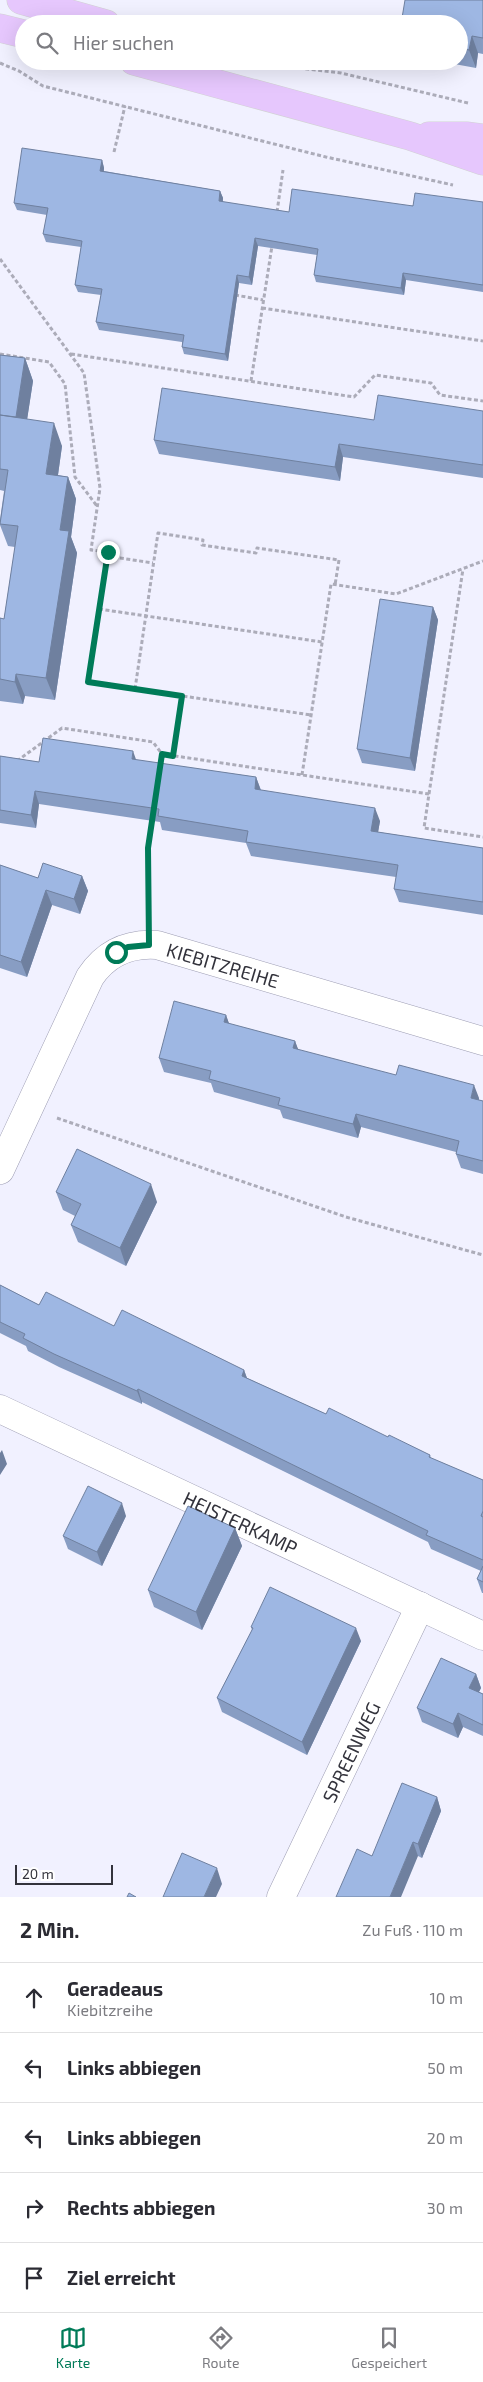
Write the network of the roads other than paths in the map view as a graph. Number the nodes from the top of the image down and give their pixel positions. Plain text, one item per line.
1 (27, 1) edge
2 (75, 15) edge
3 (0, 28) edge
4 (15, 32) edge
5 (186, 70) edge
6 (410, 136) junction
7 (483, 138) edge
8 (483, 161) edge
9 (483, 1041) edge
10 (0, 1170) edge
11 (0, 1409) edge
12 (420, 1606) junction
13 (483, 1636) edge
14 (281, 1897) edge

1 - 2 main road
3 - 4 main road
5 - 6 main road
6 - 7 main road
6 - 8 main road
9 - 10 street, KIEBITZREIHE
11 - 12 street, HEISTERKAMP
12 - 13 street, HEISTERKAMP
12 - 14 street, SPREENWEG

